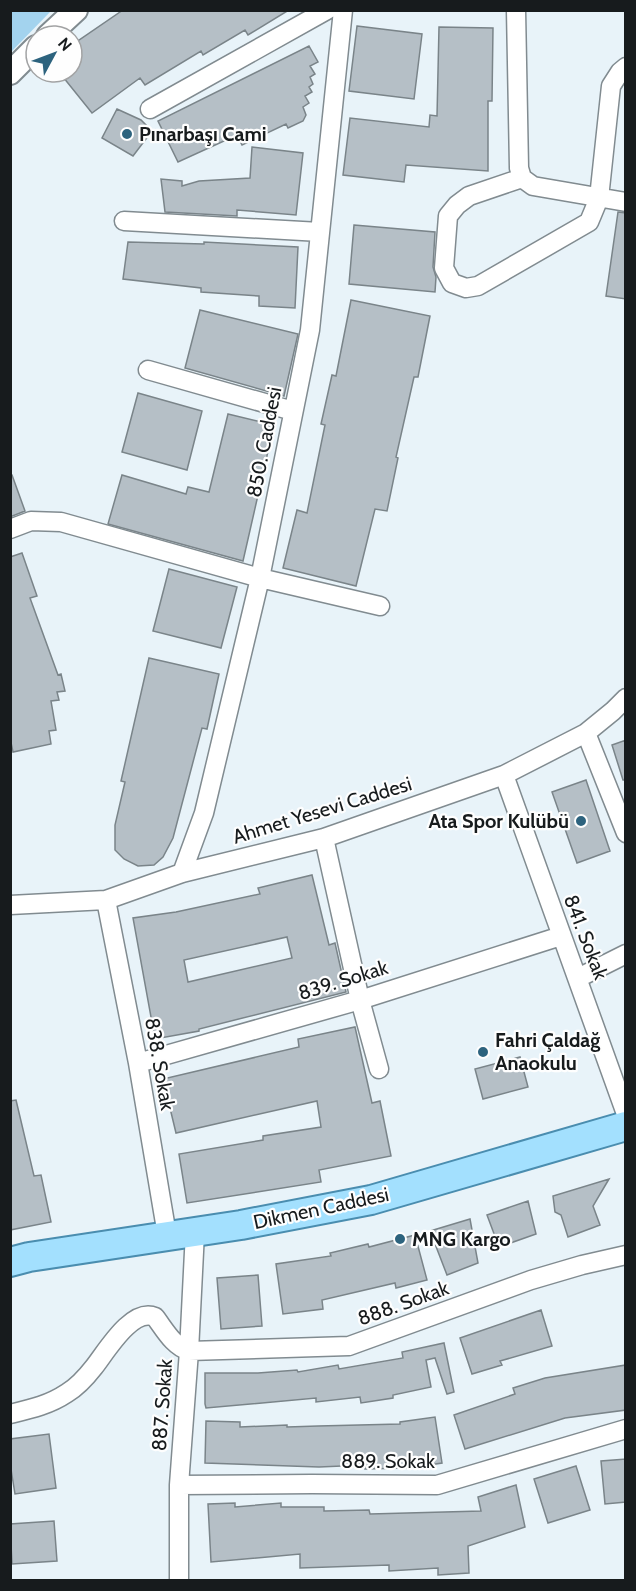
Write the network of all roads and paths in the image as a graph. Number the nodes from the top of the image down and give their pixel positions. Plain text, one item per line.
1 (76, 10) edge
2 (327, 10) edge
3 (343, 10) edge
4 (516, 10) edge
5 (61, 24) edge
6 (24, 59) edge
7 (626, 67) edge
8 (10, 73) edge
9 (150, 109) dead end
10 (522, 178) junction
11 (598, 198) junction
12 (626, 202) edge
13 (124, 221) dead end
14 (320, 232) junction
15 (148, 370) dead end
16 (293, 411) junction
17 (10, 529) edge
18 (260, 578) junction
19 (380, 606) dead end
20 (626, 698) edge
21 (586, 733) junction
22 (504, 775) junction
23 (626, 833) edge
24 (324, 838) junction
25 (182, 873) junction
26 (106, 900) junction
27 (11, 901) edge
28 (561, 936) junction
29 (626, 954) edge
30 (578, 978) junction
31 (360, 1000) junction
32 (138, 1063) junction
33 (379, 1068) dead end
34 (626, 1114) edge
35 (626, 1126) edge
36 (181, 1234) junction
37 (626, 1255) edge
38 (10, 1262) edge
39 (189, 1351) junction
40 (10, 1414) edge
41 (626, 1429) edge
42 (179, 1485) junction
43 (179, 1581) edge

1 - 5 street
2 - 9 street
3 - 14 street, 850. Caddesi
4 - 10 street
6 - 8 street
7 - 11 street
10 - 11 street
10 - 11 street
11 - 12 street
13 - 14 street
14 - 16 street, 850. Caddesi
15 - 16 street
16 - 18 street, 850. Caddesi
17 - 18 street
18 - 19 street
18 - 25 street, 850. Caddesi
20 - 21 street, Ahmet Yesevi Caddesi
21 - 22 street, Ahmet Yesevi Caddesi
21 - 23 street
22 - 24 street, Ahmet Yesevi Caddesi
22 - 28 street, 841. Sokak
24 - 25 street, Ahmet Yesevi Caddesi
24 - 31 street
25 - 26 street, Ahmet Yesevi Caddesi
26 - 27 street, Ahmet Yesevi Caddesi
26 - 32 street, 838. Sokak
28 - 30 street, 841. Sokak
28 - 31 street, 839. Sokak
29 - 30 street
30 - 34 street, 841. Sokak
31 - 32 street, 839. Sokak
31 - 33 street
32 - 36 street, 838. Sokak
35 - 36 main road, Dikmen Caddesi
36 - 38 main road, Dikmen Caddesi
36 - 39 street, 887. Sokak
37 - 39 street, 888. Sokak
39 - 40 street
39 - 42 street, 887. Sokak
41 - 42 street, 889. Sokak
42 - 43 street, 887. Sokak

